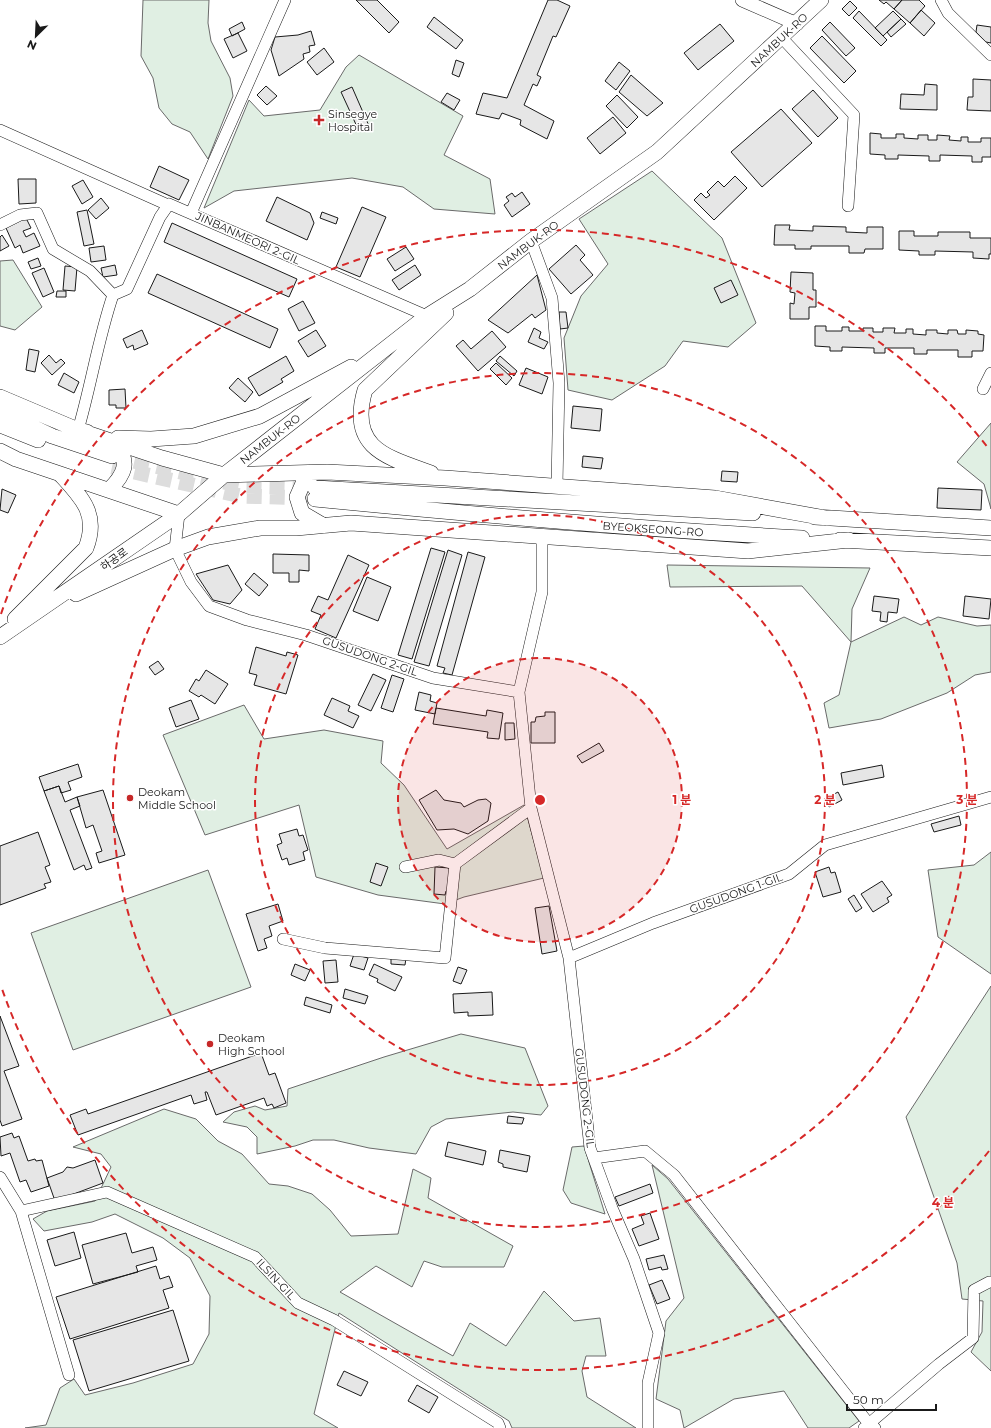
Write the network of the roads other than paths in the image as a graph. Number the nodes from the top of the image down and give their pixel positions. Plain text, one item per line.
1 (285, 0) edge
2 (742, 0) edge
3 (821, 0) edge
4 (941, 0) edge
5 (797, 24) junction
6 (782, 38) junction
7 (991, 55) edge
8 (0, 130) edge
9 (168, 206) junction
10 (848, 206) dead end
11 (191, 213) junction
12 (0, 225) edge
13 (531, 241) junction
14 (470, 289) junction
15 (113, 295) junction
16 (427, 316) junction
17 (387, 348) junction
18 (991, 373) edge
19 (983, 389) dead end
20 (0, 397) edge
21 (0, 412) edge
22 (0, 425) edge
23 (78, 430) junction
24 (0, 451) edge
25 (113, 455) junction
26 (314, 473) junction
27 (60, 474) junction
28 (224, 475) junction
29 (445, 478) junction
30 (554, 487) junction
31 (109, 490) junction
32 (179, 514) junction
33 (825, 518) junction
34 (324, 526) junction
35 (991, 528) edge
36 (542, 536) junction
37 (849, 540) junction
38 (991, 548) edge
39 (175, 549) junction
40 (44, 608) junction
41 (0, 636) edge
42 (519, 692) junction
43 (991, 797) edge
44 (531, 808) junction
45 (455, 864) junction
46 (406, 867) dead end
47 (283, 939) dead end
48 (569, 958) junction
49 (594, 1158) junction
50 (0, 1177) edge
51 (22, 1211) junction
52 (991, 1282) edge
53 (69, 1375) dead end
54 (869, 1427) edge
55 (500, 1428) edge
56 (648, 1428) edge

1 - 11 street
2 - 5 street
3 - 5 main road, NAMBUK-RO
4 - 7 street
5 - 6 main road, NAMBUK-RO
6 - 10 street
6 - 13 main road, NAMBUK-RO
8 - 9 street, JINBANMEORI 2-GIL
9 - 11 street, JINBANMEORI 2-GIL
9 - 15 street
11 - 16 street, JINBANMEORI 2-GIL
12 - 15 street
13 - 14 main road, NAMBUK-RO
13 - 30 street
14 - 16 main road, NAMBUK-RO
14 - 29 main road
15 - 23 street
16 - 17 main road, NAMBUK-RO
17 - 23 main road
17 - 28 main road, NAMBUK-RO
18 - 19 street
20 - 23 main road
21 - 25 main road
22 - 25 main road
23 - 25 main road
24 - 27 main road
25 - 28 main road
25 - 31 main road
26 - 28 main road
26 - 29 main road
26 - 34 main road
27 - 31 main road
27 - 41 main road
28 - 32 main road, 하공로
29 - 30 main road
30 - 33 main road
31 - 32 main road
32 - 39 street
32 - 40 main road, 하공로
33 - 35 main road, BYEOKSEONG-RO
33 - 37 main road, BYEOKSEONG-RO
34 - 36 main road
34 - 39 main road
36 - 37 main road
36 - 42 street
37 - 38 main road, BYEOKSEONG-RO
39 - 40 main road
39 - 42 street, GUSUDONG 2-GIL
40 - 41 main road, 하공로
42 - 44 street, GUSUDONG 2-GIL
43 - 48 street, GUSUDONG 1-GIL
44 - 45 street
44 - 48 street, GUSUDONG 2-GIL
45 - 46 street
45 - 47 street
48 - 49 street, GUSUDONG 2-GIL
49 - 54 street
49 - 56 street, GUSUDONG 2-GIL
50 - 51 street
51 - 53 street
51 - 55 street, ILSIN-GIL
52 - 54 street

